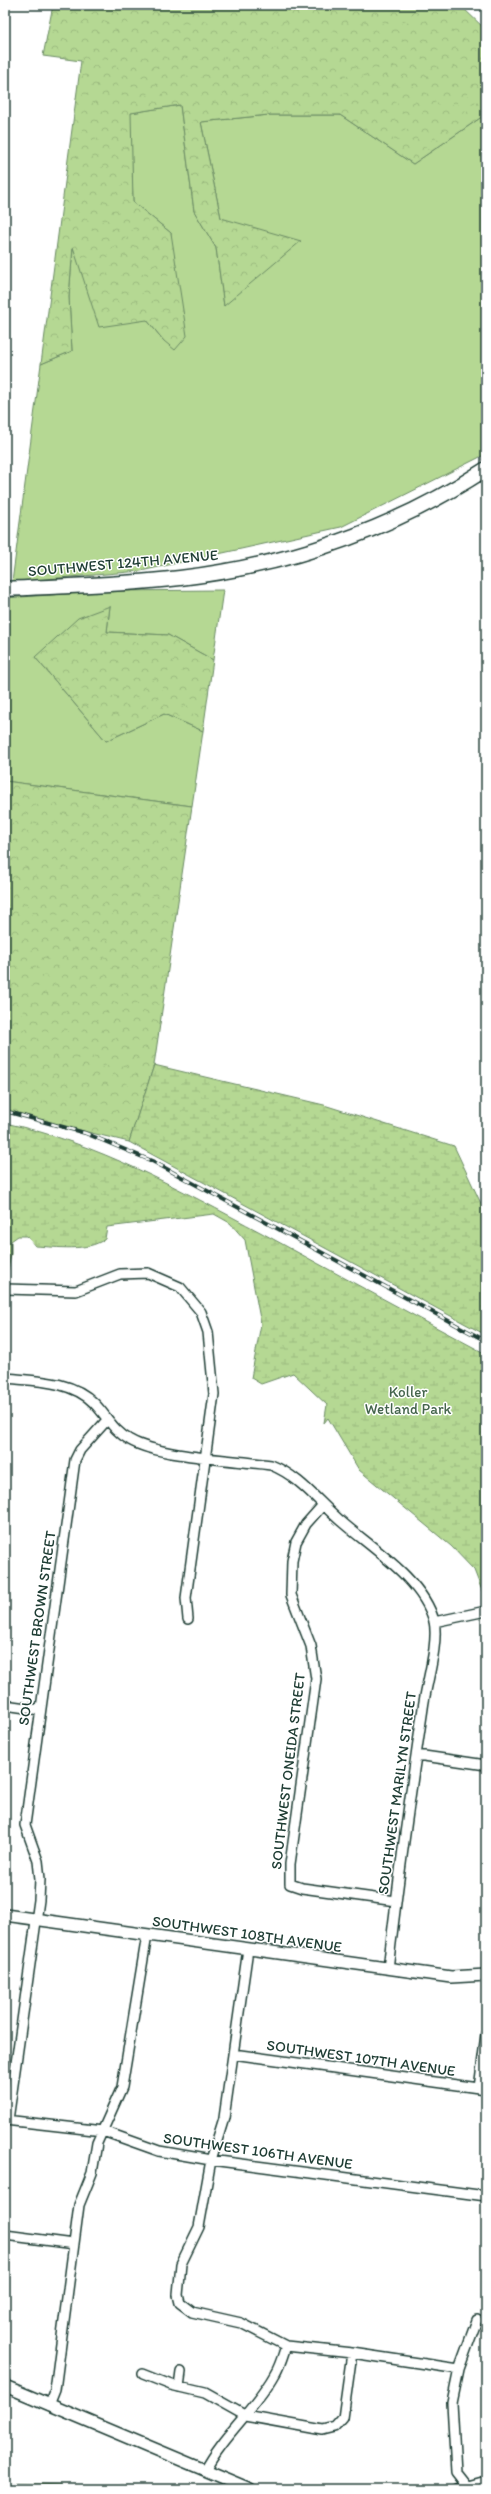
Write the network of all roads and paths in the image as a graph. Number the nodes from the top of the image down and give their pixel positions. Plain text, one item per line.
1 (486, 469) edge
2 (5, 589) edge
3 (5, 1289) edge
4 (5, 1378) edge
5 (107, 1420) junction
6 (206, 1457) junction
7 (322, 1506) junction
8 (486, 1611) edge
9 (188, 1619) dead end
10 (434, 1622) junction
11 (5, 1705) edge
12 (40, 1710) junction
13 (416, 1755) junction
14 (486, 1765) edge
15 (396, 1901) junction
16 (5, 1915) edge
17 (36, 1919) junction
18 (147, 1934) junction
19 (248, 1949) junction
20 (388, 1969) junction
21 (486, 1975) edge
22 (486, 2034) edge
23 (233, 2054) junction
24 (482, 2088) edge
25 (7, 2120) edge
26 (102, 2131) junction
27 (211, 2160) junction
28 (486, 2196) edge
29 (5, 2235) edge
30 (74, 2244) junction
31 (477, 2320) dead end
32 (286, 2346) junction
33 (352, 2352) junction
34 (459, 2369) junction
35 (181, 2372) dead end
36 (143, 2374) dead end
37 (5, 2386) edge
38 (179, 2387) junction
39 (49, 2405) junction
40 (246, 2416) junction
41 (205, 2470) junction
42 (486, 2481) edge
43 (467, 2486) junction
44 (250, 2489) edge
45 (457, 2489) edge

1 - 2 main road, SOUTHWEST 124TH AVENUE
3 - 6 street
4 - 5 street
5 - 6 street
5 - 12 street, SOUTHWEST BROWN STREET
6 - 7 street
6 - 9 street
7 - 10 street
7 - 15 street, SOUTHWEST ONEIDA STREET
8 - 10 street
10 - 13 street, SOUTHWEST MARILYN STREET
11 - 12 street
12 - 17 street, SOUTHWEST BROWN STREET
13 - 14 street
13 - 15 street, SOUTHWEST MARILYN STREET
15 - 20 street, SOUTHWEST MARILYN STREET
16 - 17 street, SOUTHWEST 108TH AVENUE
17 - 18 street, SOUTHWEST 108TH AVENUE
17 - 25 street, SOUTHWEST BROWN STREET
18 - 19 street, SOUTHWEST 108TH AVENUE
18 - 26 street
19 - 20 street, SOUTHWEST 108TH AVENUE
19 - 23 street
20 - 21 street, SOUTHWEST 108TH AVENUE
22 - 24 street
23 - 24 street, SOUTHWEST 107TH AVENUE
23 - 27 street
25 - 26 street, SOUTHWEST 106TH AVENUE
26 - 27 street, SOUTHWEST 106TH AVENUE
26 - 30 street
27 - 28 street, SOUTHWEST 106TH AVENUE
27 - 32 street
29 - 30 street
30 - 39 street
31 - 34 street
32 - 33 street
32 - 40 street
33 - 34 street
33 - 40 street
34 - 43 street
35 - 38 street
36 - 38 street
37 - 39 street
38 - 40 street
39 - 41 street
40 - 41 street
41 - 44 street
42 - 43 street
43 - 45 street

